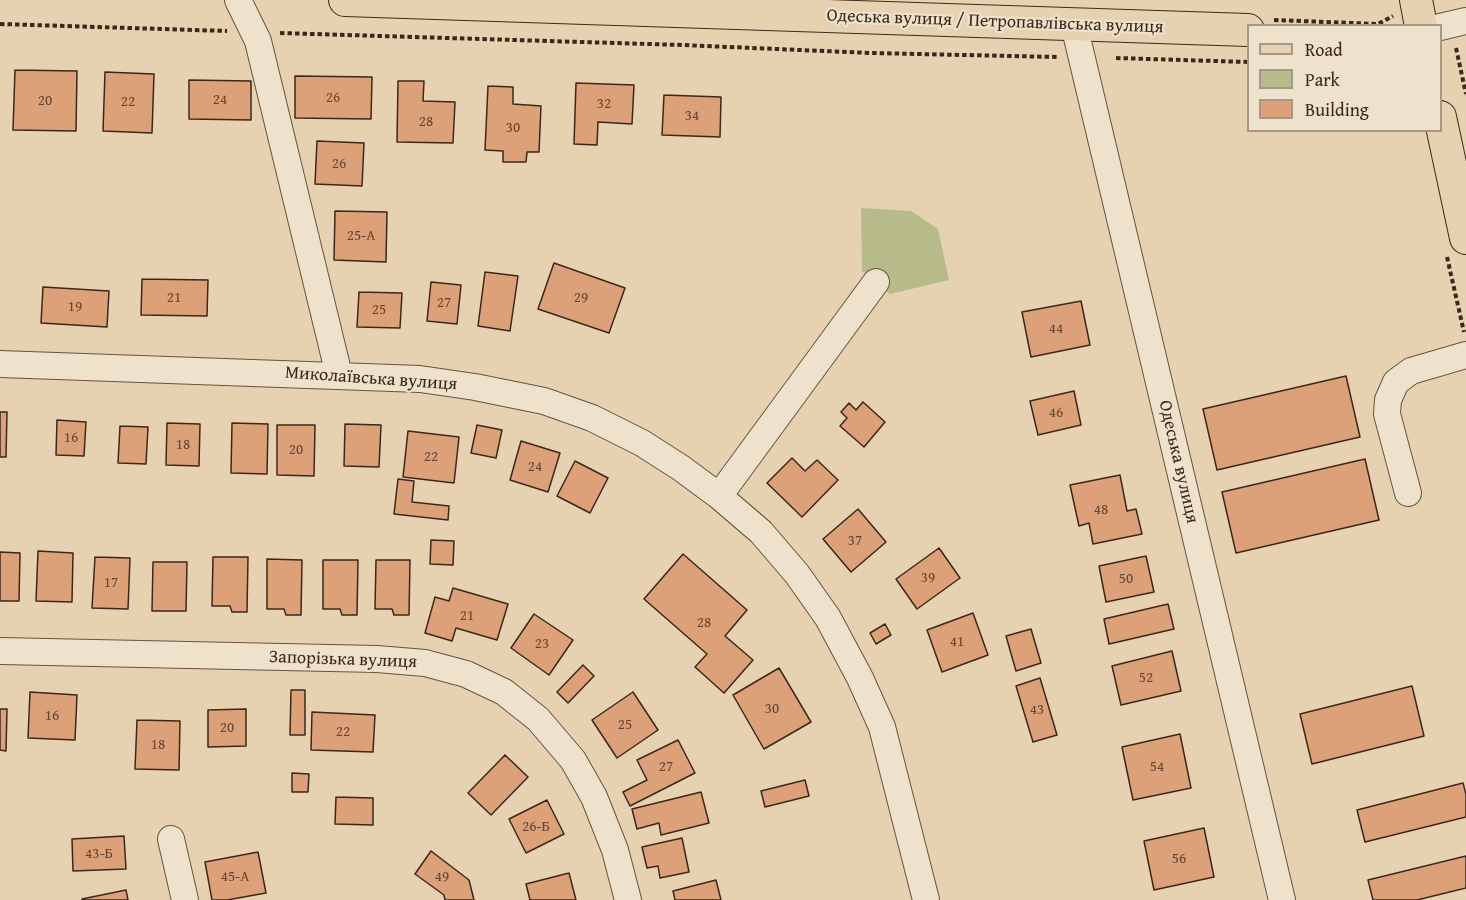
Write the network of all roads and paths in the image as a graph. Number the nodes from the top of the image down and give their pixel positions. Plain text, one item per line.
1 (238, 0) edge
2 (345, 0) edge
3 (1416, 0) edge
4 (0, 24) edge
5 (1421, 24) edge
6 (1074, 25) junction
7 (1247, 30) edge
8 (1454, 30) edge
9 (254, 32) junction
10 (1065, 57) dead end
11 (1116, 58) dead end
12 (1247, 62) edge
13 (1466, 94) edge
14 (1442, 126) edge
15 (1466, 238) edge
16 (876, 282) dead end
17 (1466, 356) edge
18 (0, 364) edge
19 (339, 375) junction
20 (1408, 493) dead end
21 (719, 496) junction
22 (0, 651) edge
23 (171, 839) dead end
24 (185, 900) edge
25 (628, 900) edge
26 (926, 900) edge
27 (1282, 900) edge

1 - 9 street
2 - 6 main road, Одеська вулиця / Петропавлівська вулиця
3 - 5 main road
4 - 9 path
6 - 7 main road, Одеська вулиця / Петропавлівська вулиця
6 - 27 street, Одеська вулиця
8 - 13 path
9 - 10 path
9 - 19 street
11 - 12 path
14 - 15 main road
16 - 21 street
17 - 20 street
18 - 19 street, Миколаївська вулиця
19 - 21 street, Миколаївська вулиця
21 - 26 street, Миколаївська вулиця
22 - 25 street, Запорізька вулиця
23 - 24 street

